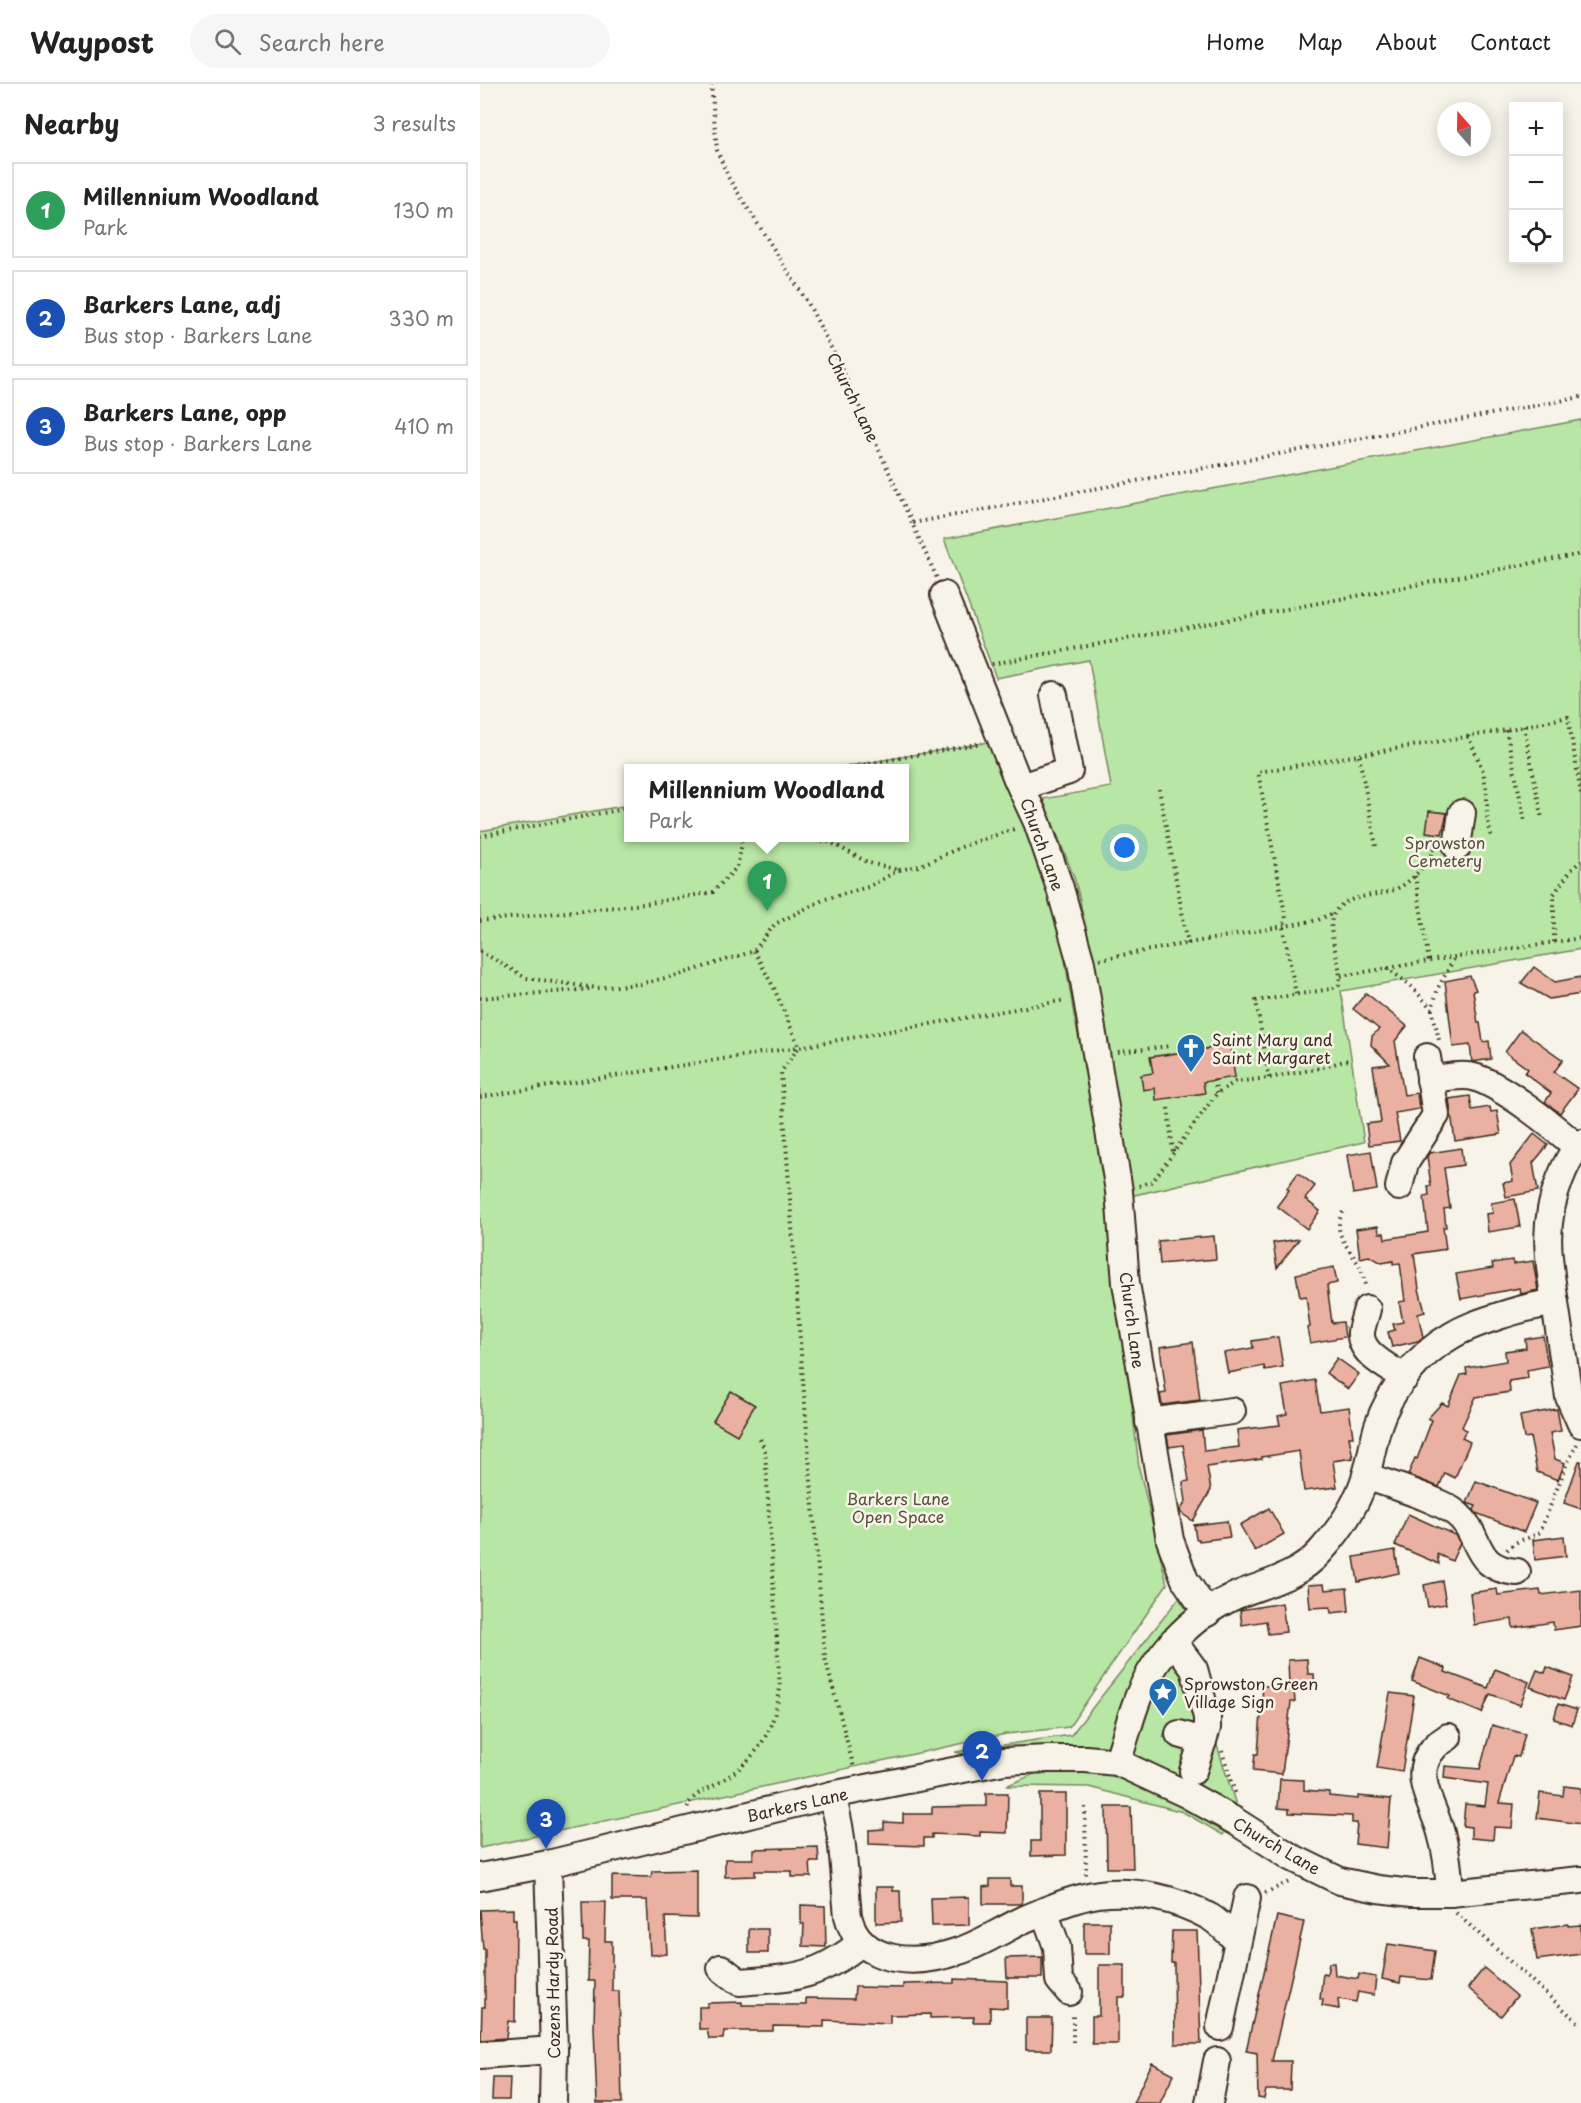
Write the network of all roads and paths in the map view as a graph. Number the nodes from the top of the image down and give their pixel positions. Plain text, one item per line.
1 (711, 84) edge
2 (1581, 397) edge
3 (913, 523) junction
4 (1581, 554) edge
5 (944, 595) joint
6 (979, 681) junction
7 (1054, 695) dead end
8 (1524, 726) junction
9 (1506, 730) junction
10 (1468, 736) junction
11 (1003, 740) junction
12 (1359, 756) junction
13 (868, 764) edge
14 (1021, 787) junction
15 (1159, 789) dead end
16 (1581, 794) edge
17 (624, 809) edge
18 (1462, 813) dead end
19 (1542, 819) dead end
20 (1526, 821) dead end
21 (1037, 822) junction
22 (480, 836) edge
23 (1491, 836) dead end
24 (741, 842) edge
25 (826, 842) edge
26 (1376, 846) dead end
27 (1445, 847) joint
28 (1581, 861) edge
29 (899, 870) junction
30 (1415, 876) junction
31 (1334, 913) junction
32 (480, 921) edge
33 (1283, 927) junction
34 (1581, 938) edge
35 (1554, 942) junction
36 (1188, 944) junction
37 (480, 951) edge
38 (754, 951) junction
39 (1455, 957) junction
40 (1429, 960) junction
41 (1081, 963) junction
42 (1387, 968) junction
43 (1341, 976) junction
44 (597, 988) junction
45 (1296, 994) junction
46 (1087, 996) junction
47 (480, 998) edge
48 (799, 1047) junction
49 (1348, 1060) dead end
50 (1269, 1078) junction
51 (1214, 1080) dead end
52 (1216, 1093) junction
53 (480, 1097) edge
54 (1168, 1108) dead end
55 (1579, 1145) edge
56 (1173, 1153) junction
57 (1399, 1187) dead end
58 (1135, 1188) dead end
59 (1343, 1212) dead end
60 (1555, 1303) junction
61 (1367, 1309) joint
62 (1405, 1378) junction
63 (1232, 1411) dead end
64 (1149, 1422) junction
65 (1581, 1424) edge
66 (759, 1436) dead end
67 (1581, 1439) edge
68 (1366, 1476) junction
69 (1505, 1569) joint
70 (1207, 1613) junction
71 (1173, 1641) junction
72 (1196, 1734) junction
73 (1448, 1737) dead end
74 (1117, 1762) junction
75 (1193, 1771) dead end
76 (859, 1789) junction
77 (831, 1795) junction
78 (1085, 1807) dead end
79 (1234, 1821) junction
80 (693, 1829) junction
81 (548, 1864) junction
82 (480, 1876) edge
83 (1293, 1880) dead end
84 (1581, 1880) edge
85 (1272, 1889) dead end
86 (1080, 1892) junction
87 (1450, 1893) junction
88 (1247, 1898) dead end
89 (1044, 1911) junction
90 (1237, 1941) junction
91 (862, 1942) junction
92 (721, 1968) dead end
93 (1069, 1992) joint
94 (1581, 2025) edge
95 (1220, 2027) dead end
96 (1073, 2042) dead end
97 (554, 2050) junction
98 (480, 2055) edge
99 (1218, 2061) dead end
100 (554, 2103) edge
101 (1209, 2103) edge

1 - 3 path, Church Lane
2 - 3 path
3 - 5 path, Church Lane
4 - 6 path
5 - 6 street, Church Lane
6 - 11 street, Church Lane
7 - 14 street
8 - 9 path
8 - 16 path
8 - 19 path
9 - 10 path
9 - 20 path
10 - 12 path
10 - 23 path
11 - 13 path
11 - 14 street, Church Lane
12 - 26 path
12 - 33 path
14 - 21 street, Church Lane
15 - 36 path
17 - 22 path
18 - 27 street
21 - 29 path
21 - 41 street, Church Lane
24 - 32 path
25 - 29 path
27 - 30 path
28 - 35 path
29 - 38 path
30 - 31 path
30 - 40 path
31 - 33 path
31 - 43 path
33 - 36 path
33 - 45 path
34 - 35 path
35 - 39 path
36 - 41 path
37 - 44 path
38 - 44 path
38 - 48 path
39 - 40 path
39 - 42 path
40 - 42 path
41 - 46 street, Church Lane
42 - 43 path
43 - 45 path
44 - 47 path
45 - 50 path
46 - 48 path
46 - 64 street, Church Lane
48 - 53 path
48 - 76 path
49 - 50 path
50 - 52 path
51 - 52 path
52 - 56 path
54 - 56 path
55 - 57 street
55 - 60 street
56 - 58 path
59 - 61 path
60 - 62 street
60 - 65 street
61 - 62 street
62 - 68 street
63 - 64 street
64 - 70 street, Church Lane
66 - 80 path
67 - 69 path
68 - 69 street
68 - 70 street
70 - 71 street
71 - 72 street
71 - 74 street
72 - 75 street
72 - 79 path
73 - 87 street
74 - 76 street, Barkers Lane
74 - 79 street, Church Lane
76 - 77 street, Barkers Lane
77 - 80 street, Barkers Lane
77 - 91 street
78 - 86 path
79 - 87 street, Church Lane
80 - 81 street, Barkers Lane
81 - 82 street, Barkers Lane
81 - 97 street, Cozens Hardy Road
83 - 85 path
84 - 87 street, Church Lane
86 - 89 street
86 - 90 street
87 - 94 path
88 - 90 street
89 - 91 street
89 - 93 street
90 - 95 street
91 - 92 street
93 - 96 path
97 - 98 street
97 - 100 street, Cozens Hardy Road
99 - 101 street

